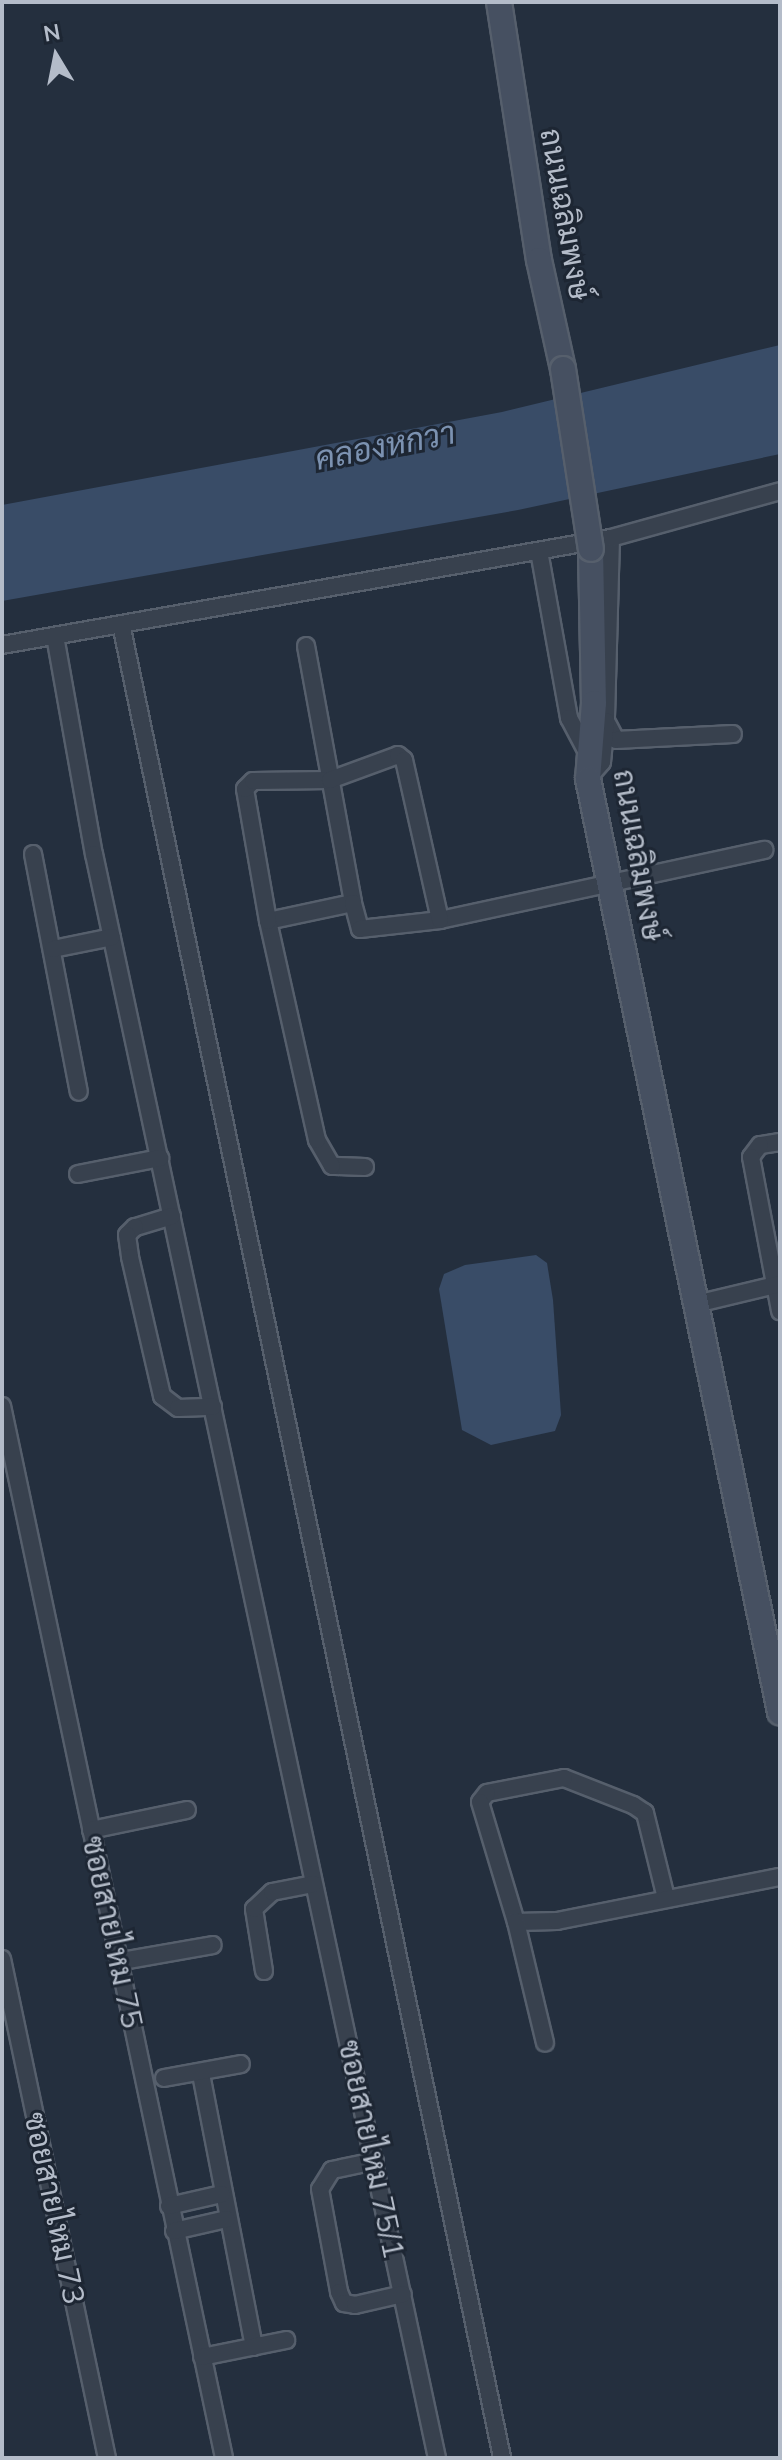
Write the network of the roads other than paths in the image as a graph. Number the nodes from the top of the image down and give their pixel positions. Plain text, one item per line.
1 (499, 2) edge
2 (780, 491) edge
3 (601, 544) junction
4 (539, 551) junction
5 (121, 624) junction
6 (55, 636) junction
7 (2, 645) edge
8 (306, 646) dead end
9 (606, 721) junction
10 (733, 734) dead end
11 (589, 768) junction
12 (330, 780) junction
13 (765, 850) dead end
14 (33, 854) dead end
15 (610, 886) junction
16 (353, 903) junction
17 (440, 920) junction
18 (268, 921) junction
19 (112, 937) junction
20 (53, 949) junction
21 (79, 1092) dead end
22 (780, 1142) edge
23 (160, 1158) junction
24 (365, 1167) dead end
25 (78, 1174) dead end
26 (172, 1216) junction
27 (777, 1285) edge
28 (696, 1304) junction
29 (780, 1311) edge
30 (2, 1406) edge
31 (213, 1407) junction
32 (780, 1712) edge
33 (187, 1810) dead end
34 (91, 1830) junction
35 (780, 1877) edge
36 (313, 1884) junction
37 (666, 1898) junction
38 (516, 1922) junction
39 (213, 1945) dead end
40 (2, 1959) edge
41 (122, 1961) junction
42 (264, 1971) dead end
43 (545, 2043) dead end
44 (241, 2064) dead end
45 (201, 2074) junction
46 (164, 2078) dead end
47 (375, 2161) junction
48 (222, 2194) junction
49 (169, 2206) junction
50 (227, 2219) junction
51 (174, 2231) junction
52 (403, 2294) junction
53 (286, 2340) dead end
54 (254, 2347) junction
55 (202, 2357) junction
56 (107, 2458) edge
57 (224, 2458) edge
58 (437, 2458) edge
59 (502, 2458) edge

1 - 3 main road, ถนนเฉลิมพงษ์, bridge
2 - 3 street
3 - 4 street
3 - 9 street
3 - 11 main road, ถนนเฉลิมพงษ์
4 - 5 street
4 - 11 street
5 - 6 street
5 - 59 street
6 - 7 street
6 - 19 street, ซอยสายไหม 75/1
8 - 12 street
9 - 10 street
9 - 11 street
11 - 15 main road, ถนนเฉลิมพงษ์
12 - 16 street
12 - 17 street
12 - 18 street
13 - 15 street
14 - 20 street
15 - 17 street
15 - 28 main road, ถนนเฉลิมพงษ์
16 - 17 street
16 - 18 street
18 - 24 street
19 - 20 street
19 - 23 street, ซอยสายไหม 75/1
20 - 21 street
22 - 27 street
23 - 25 street
23 - 26 street, ซอยสายไหม 75/1
26 - 31 street, ซอยสายไหม 75/1
26 - 31 street
27 - 28 street
27 - 29 street
28 - 32 main road, ถนนเฉลิมพงษ์
30 - 34 street, ซอยสายไหม 75
31 - 36 street, ซอยสายไหม 75/1
33 - 34 street
34 - 41 street, ซอยสายไหม 75
35 - 37 street
36 - 42 street
36 - 47 street, ซอยสายไหม 75/1
37 - 38 street
37 - 38 street
38 - 43 street
39 - 41 street
40 - 56 street, ซอยสายไหม 73
41 - 49 street, ซอยสายไหม 75
44 - 45 street
45 - 46 street
45 - 48 street
47 - 52 street, ซอยสายไหม 75/1
47 - 52 street
48 - 49 street
48 - 50 street
49 - 51 street, ซอยสายไหม 75
50 - 51 street
50 - 54 street
51 - 55 street, ซอยสายไหม 75
52 - 58 street, ซอยสายไหม 75/1
53 - 54 street
54 - 55 street
55 - 57 street, ซอยสายไหม 75

